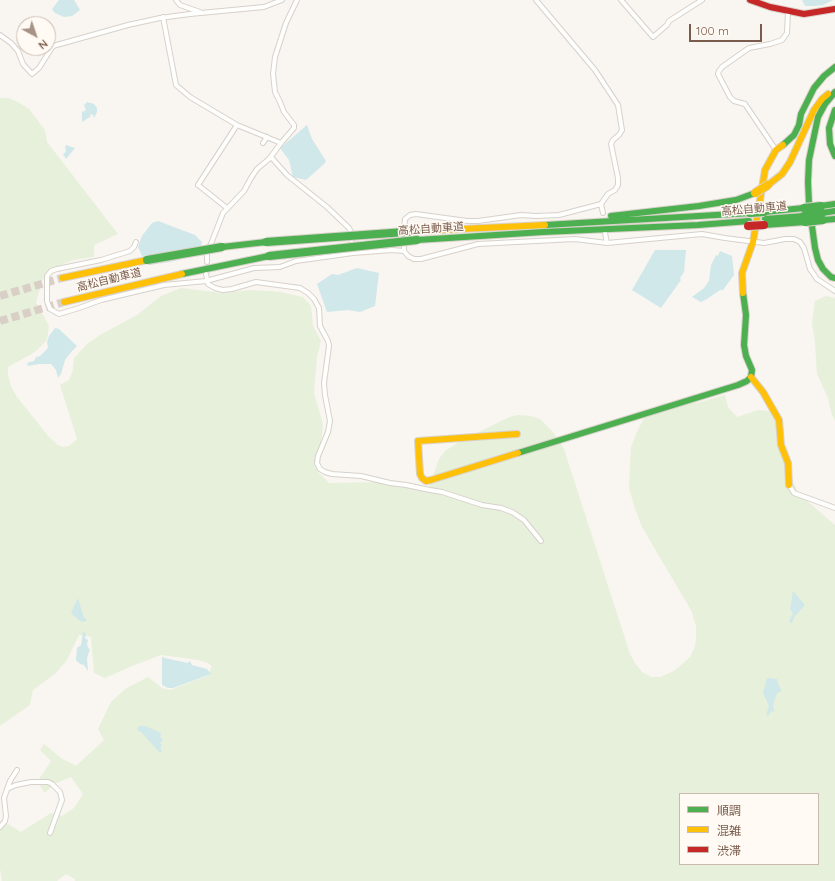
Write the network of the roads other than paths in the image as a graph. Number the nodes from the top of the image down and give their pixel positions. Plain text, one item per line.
1 (176, 0) edge
2 (282, 0) edge
3 (297, 0) edge
4 (536, 0) edge
5 (621, 0) edge
6 (702, 0) edge
7 (750, 0) edge
8 (835, 9) edge
9 (788, 11) junction
10 (202, 13) junction
11 (163, 17) junction
12 (0, 35) edge
13 (835, 68) edge
14 (835, 90) edge
15 (835, 100) edge
16 (835, 110) edge
17 (237, 125) junction
18 (267, 137) junction
19 (263, 142) dead end
20 (280, 143) junction
21 (776, 150) junction
22 (835, 156) edge
23 (271, 157) junction
24 (602, 204) junction
25 (835, 204) edge
26 (227, 208) junction
27 (835, 211) edge
28 (603, 213) dead end
29 (822, 213) junction
30 (804, 215) junction
31 (644, 219) junction
32 (764, 219) junction
33 (835, 219) edge
34 (749, 220) junction
35 (620, 221) junction
36 (605, 234) dead end
37 (136, 242) dead end
38 (753, 242) junction
39 (607, 243) junction
40 (404, 251) junction
41 (353, 253) junction
42 (207, 262) dead end
43 (835, 273) edge
44 (206, 274) dead end
45 (62, 278) tunnel mouth
46 (835, 278) edge
47 (206, 281) junction
48 (835, 291) edge
49 (64, 302) tunnel mouth
50 (751, 377) junction
51 (517, 434) dead end
52 (789, 485) joint
53 (835, 508) edge
54 (541, 541) dead end
55 (18, 770) dead end
56 (7, 789) junction
57 (0, 827) edge
58 (50, 833) dead end

1 - 10 street
2 - 10 street
3 - 20 street
4 - 24 street
5 - 6 street
7 - 9 main road
8 - 9 main road
9 - 21 street
10 - 11 street
11 - 12 street
11 - 17 street
13 - 21 main road
14 - 31 main road, bridge
14 - 46 main road
15 - 43 main road
16 - 22 main road
17 - 18 street
17 - 26 street
18 - 19 street
18 - 20 street
20 - 23 street
21 - 38 main road
23 - 26 street
23 - 41 street
24 - 28 street
24 - 40 street
25 - 29 main road
26 - 42 street
27 - 29 main road
29 - 30 main road, bridge
29 - 30 main road, bridge
29 - 33 main road
30 - 32 main road
30 - 32 main road, 高松自動車道
31 - 34 main road, 高松自動車道
31 - 34 main road, 高松自動車道
31 - 35 main road
31 - 35 main road, 高松自動車道
32 - 34 main road, 高松自動車道, bridge
32 - 34 main road, bridge
35 - 45 main road, 高松自動車道, bridge
35 - 49 main road, 高松自動車道, bridge
36 - 39 street
37 - 47 street
38 - 39 street
38 - 48 street
38 - 50 main road
39 - 40 street
40 - 41 street
41 - 47 street
44 - 47 street
47 - 54 street
50 - 51 main road
50 - 52 main road
52 - 53 street
55 - 56 street
56 - 57 street
56 - 58 street

